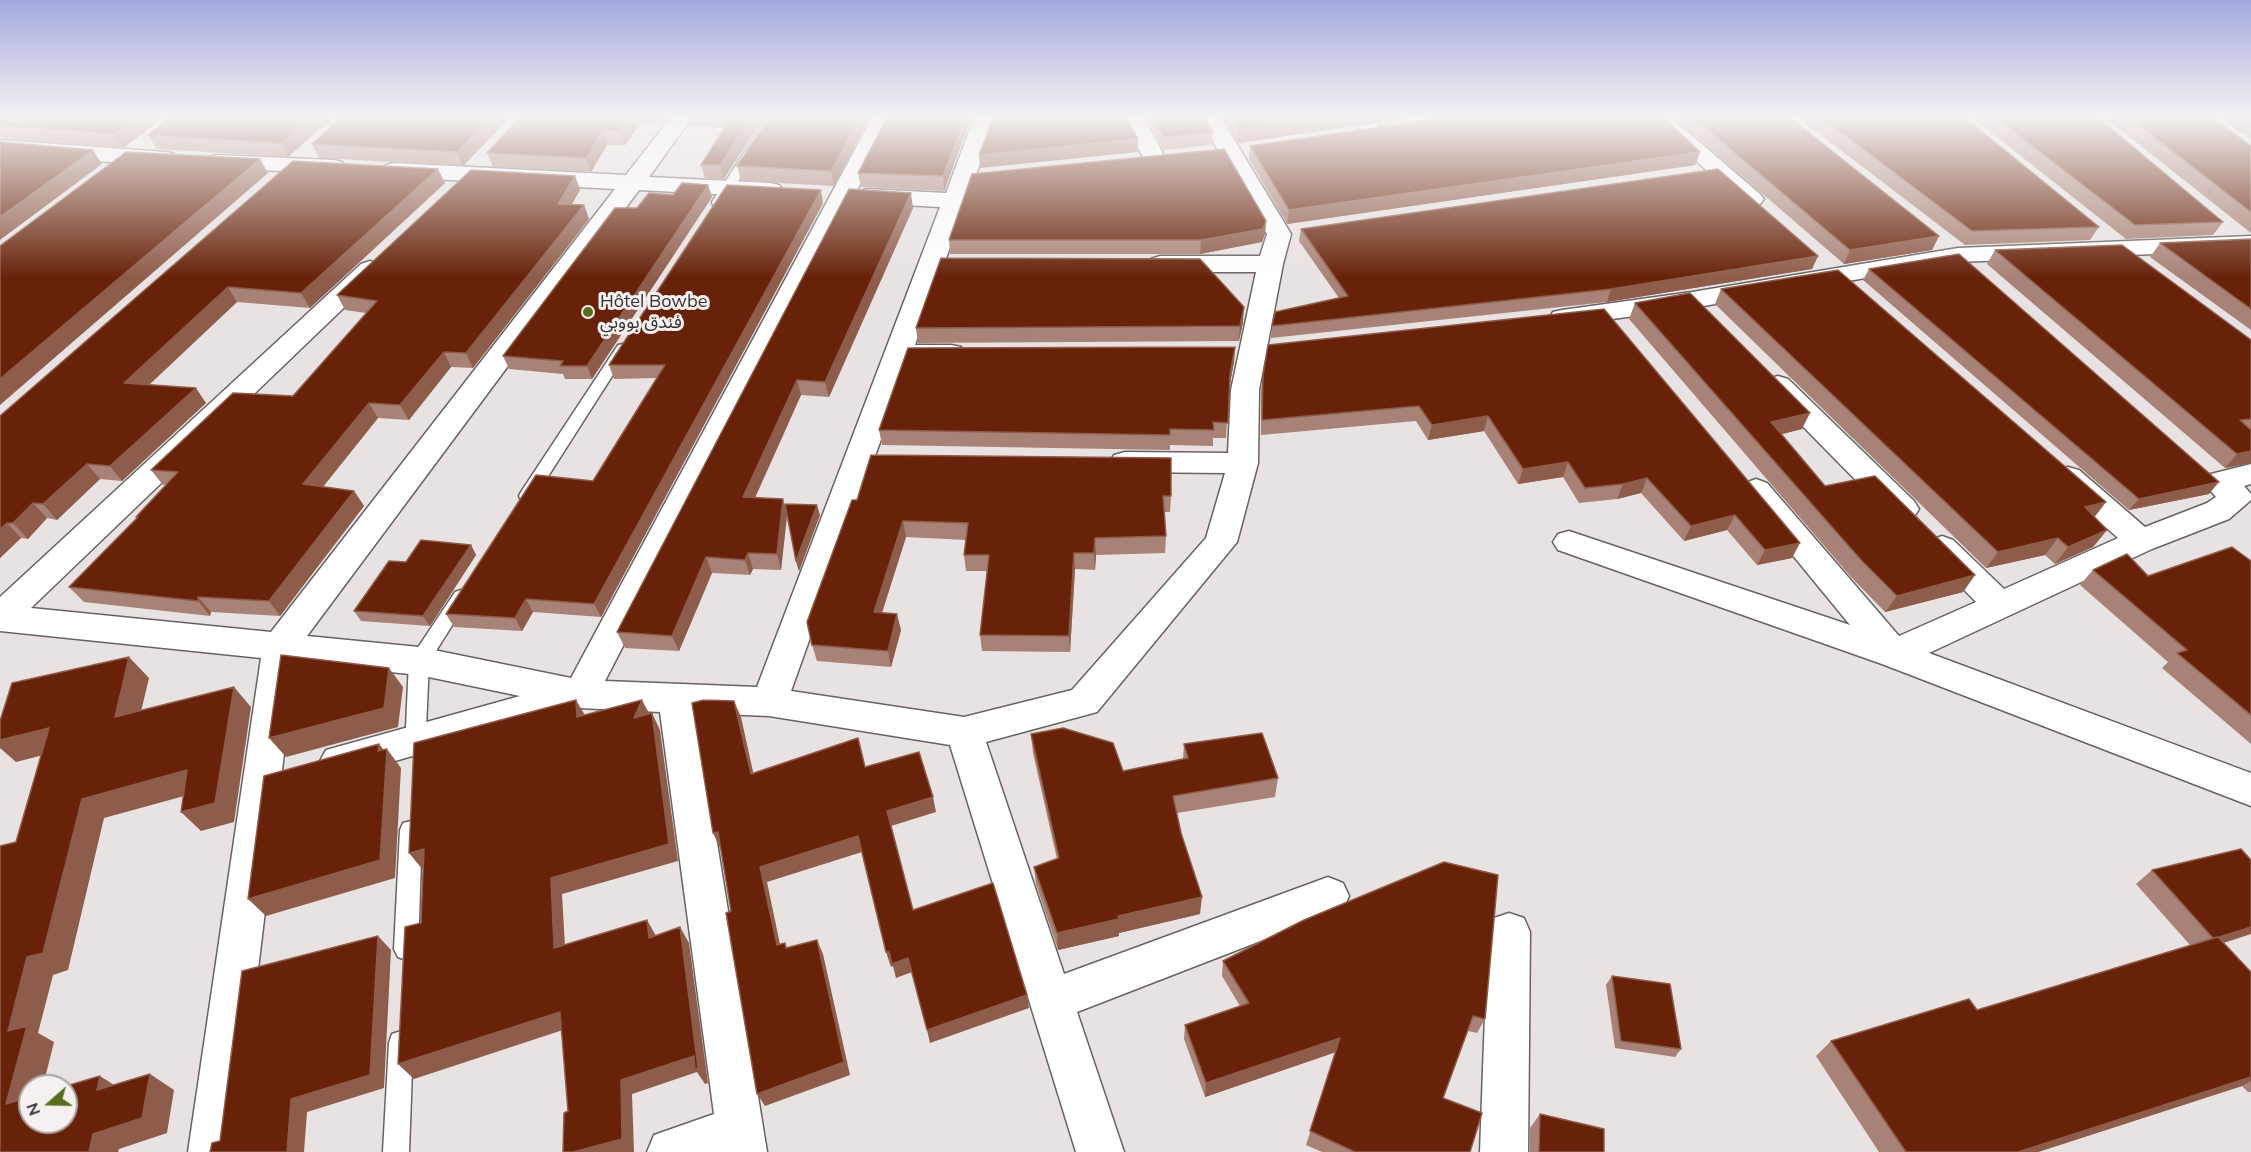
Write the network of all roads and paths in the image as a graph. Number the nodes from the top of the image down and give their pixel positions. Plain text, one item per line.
1 (113, 170) edge
2 (290, 170) edge
3 (391, 170) edge
4 (475, 170) edge
5 (642, 170) edge
6 (739, 170) edge
7 (847, 170) edge
8 (972, 170) edge
9 (1244, 170) edge
10 (1720, 171) joint
11 (471, 174) junction
12 (1685, 176) edge
13 (102, 178) edge
14 (633, 182) junction
15 (968, 186) junction
16 (727, 188) junction
17 (268, 189) edge
18 (797, 192) edge
19 (831, 194) junction
20 (445, 198) edge
21 (1771, 216) edge
22 (708, 217) edge
23 (2214, 221) edge
24 (2092, 227) edge
25 (1930, 233) edge
26 (2246, 243) edge
27 (393, 248) edge
28 (2120, 249) junction
29 (1813, 253) edge
30 (1958, 255) junction
31 (1142, 264) edge
32 (1270, 264) junction
33 (2148, 270) edge
34 (1838, 275) junction
35 (1985, 278) edge
36 (1865, 299) edge
37 (1692, 300) junction
38 (1607, 312) junction
39 (1539, 321) edge
40 (1717, 325) edge
41 (631, 336) edge
42 (1630, 339) edge
43 (899, 353) junction
44 (978, 354) edge
45 (1759, 366) edge
46 (860, 459) junction
47 (894, 459) edge
48 (1098, 461) edge
49 (1242, 463) junction
50 (2052, 463) edge
51 (1735, 465) edge
52 (2251, 474) edge
53 (516, 513) edge
54 (2141, 541) junction
55 (1569, 542) dead end
56 (471, 582) edge
57 (2000, 606) junction
58 (0, 617) edge
59 (280, 646) junction
60 (1894, 654) junction
61 (419, 661) junction
62 (580, 694) junction
63 (675, 698) junction
64 (769, 702) junction
65 (964, 732) junction
66 (416, 739) junction
67 (288, 775) junction
68 (414, 775) edge
69 (2243, 782) edge
70 (412, 810) edge
71 (1328, 896) dead end
72 (1509, 932) dead end
73 (405, 975) edge
74 (1052, 1000) junction
75 (402, 1022) edge
76 (741, 1140) edge
77 (212, 1152) edge
78 (396, 1152) edge
79 (671, 1152) edge
80 (1100, 1152) edge
81 (1504, 1152) edge

1 - 13 street
2 - 17 street
3 - 11 street
4 - 11 street
5 - 14 street
6 - 16 lane
7 - 19 street
8 - 15 street
9 - 32 street
10 - 12 street
10 - 21 street
11 - 14 street
11 - 20 street
14 - 16 street
14 - 59 street
15 - 19 street
15 - 43 street
16 - 18 street
16 - 22 lane
19 - 62 street
23 - 26 street
24 - 28 street
25 - 30 street
26 - 28 street
27 - 58 street
28 - 30 street
28 - 33 street
29 - 34 street
30 - 34 street
30 - 35 street
31 - 32 street
32 - 49 street
34 - 36 street
34 - 37 street
37 - 38 street
37 - 40 street
38 - 39 street
38 - 42 street
41 - 53 lane
43 - 44 street
43 - 46 street
45 - 57 street
46 - 47 street
46 - 64 street
48 - 49 street
49 - 65 street
50 - 54 street
51 - 60 street
52 - 54 street
54 - 57 street
55 - 60 street
56 - 61 lane
57 - 60 street
58 - 59 street
59 - 61 street
59 - 67 street
60 - 69 street
61 - 62 street
61 - 66 lane
62 - 63 street
62 - 66 street
63 - 64 street
63 - 76 street
64 - 65 street
65 - 74 street
66 - 67 street
66 - 68 lane
67 - 77 street
70 - 73 lane
71 - 74 street
72 - 81 street
74 - 80 street
75 - 78 lane
76 - 79 street

